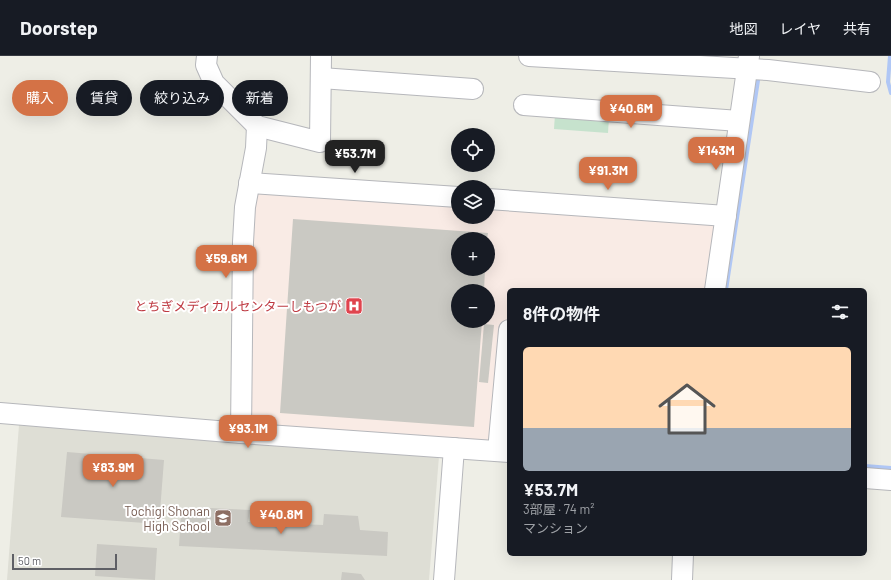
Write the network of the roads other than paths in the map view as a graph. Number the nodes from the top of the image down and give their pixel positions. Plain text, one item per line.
1 (321, 56) edge
2 (529, 56) edge
3 (205, 57) edge
4 (748, 63) edge
5 (769, 63) edge
6 (321, 78) junction
7 (870, 82) dead end
8 (473, 89) dead end
9 (524, 106) dead end
10 (739, 121) junction
11 (257, 126) junction
12 (249, 183) junction
13 (451, 197) edge
14 (495, 200) edge
15 (726, 216) junction
16 (715, 288) edge
17 (507, 362) edge
18 (506, 378) edge
19 (0, 413) edge
20 (241, 433) junction
21 (454, 448) junction
22 (503, 451) edge
23 (867, 478) edge
24 (891, 480) edge
25 (684, 556) edge
26 (444, 580) edge
27 (682, 580) edge

1 - 6 street
2 - 4 street
3 - 11 street
4 - 5 street
4 - 10 street
5 - 7 street
6 - 8 street
6 - 11 street
9 - 10 street
10 - 15 street
11 - 12 street
12 - 13 street
12 - 20 street
14 - 15 street
15 - 16 street
17 - 18 street
18 - 22 street
19 - 20 street
20 - 21 street
21 - 22 street
21 - 26 street
23 - 24 street
25 - 27 street

